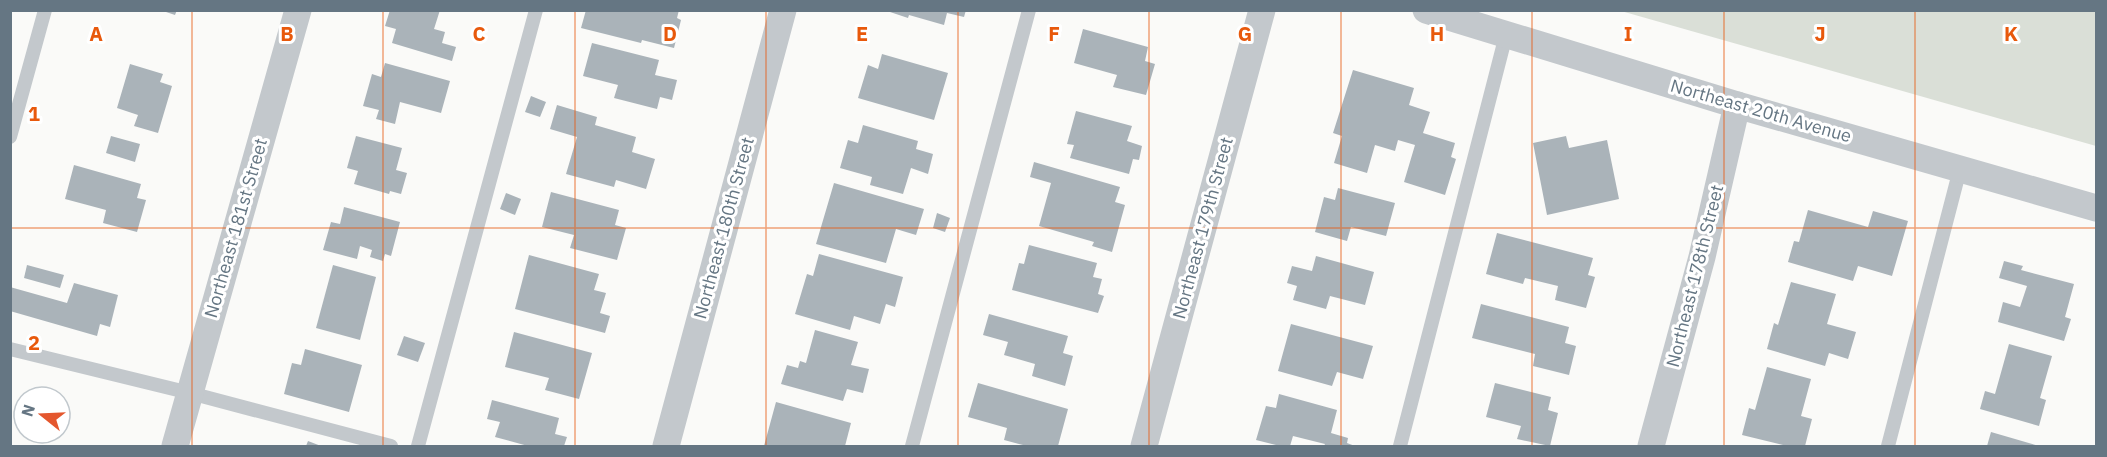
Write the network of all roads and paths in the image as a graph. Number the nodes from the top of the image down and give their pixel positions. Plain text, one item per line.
1 (45, 10) edge
2 (298, 10) edge
3 (536, 10) edge
4 (783, 10) edge
5 (1029, 10) edge
6 (1262, 10) edge
7 (1426, 10) edge
8 (1506, 35) junction
9 (1737, 105) junction
10 (10, 137) edge
11 (1960, 169) junction
12 (2097, 208) edge
13 (10, 349) edge
14 (190, 393) junction
15 (175, 447) edge
16 (391, 447) edge
17 (418, 447) edge
18 (666, 447) edge
19 (912, 447) edge
20 (1144, 447) edge
21 (1400, 447) edge
22 (1651, 447) edge
23 (1888, 447) edge

1 - 10 lane
2 - 14 street, Northeast 181st Street
3 - 17 lane
4 - 18 street, Northeast 180th Street
5 - 19 lane
6 - 20 street, Northeast 179th Street
7 - 8 street, Northeast 20th Avenue
8 - 9 street, Northeast 20th Avenue
8 - 21 lane
9 - 11 street, Northeast 20th Avenue
9 - 22 street, Northeast 178th Street
11 - 12 street, Northeast 20th Avenue
11 - 23 lane
13 - 14 lane
14 - 15 street, Northeast 181st Street
14 - 16 lane

